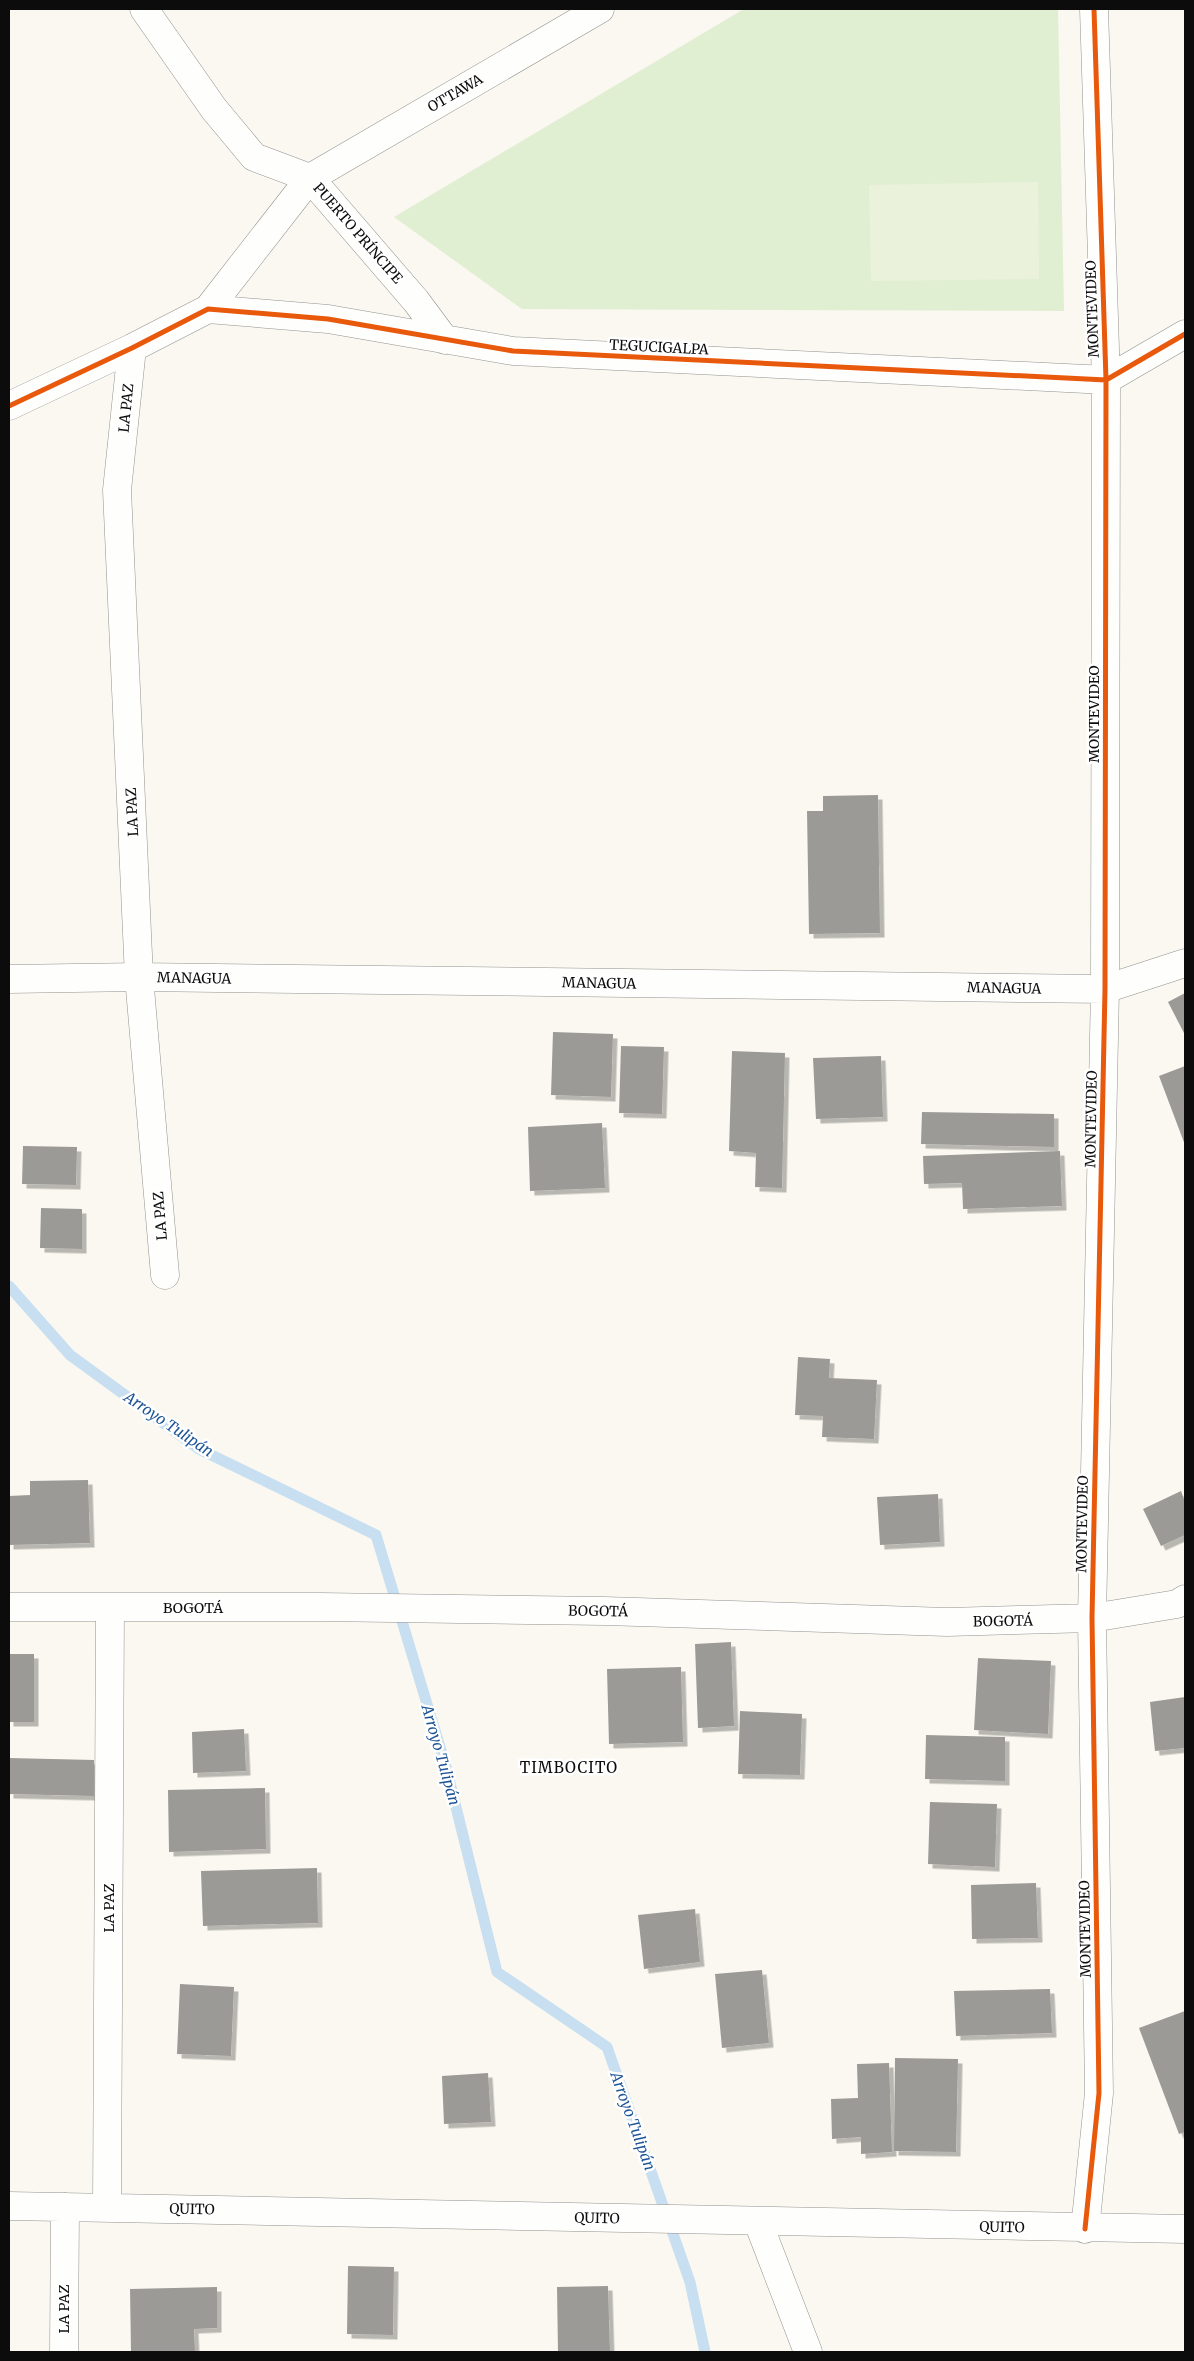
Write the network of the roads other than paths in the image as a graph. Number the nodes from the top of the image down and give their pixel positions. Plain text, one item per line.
1 (144, 9) edge
2 (600, 9) edge
3 (1094, 9) edge
4 (310, 178) junction
5 (208, 308) junction
6 (1185, 334) edge
7 (445, 340) junction
8 (132, 348) junction
9 (1106, 380) junction
10 (9, 406) edge
11 (1185, 963) edge
12 (139, 977) junction
13 (9, 979) edge
14 (1104, 989) junction
15 (165, 1275) dead end
16 (1185, 1599) edge
17 (9, 1607) edge
18 (110, 1608) junction
19 (1092, 1618) junction
20 (9, 2206) edge
21 (65, 2207) junction
22 (107, 2207) junction
23 (758, 2222) junction
24 (1085, 2229) junction
25 (1185, 2230) edge
26 (64, 2352) edge
27 (808, 2352) edge

1 - 4 street, PUERTO PRÍNCIPE
2 - 4 street, OTTAWA
3 - 9 street, MONTEVIDEO
4 - 5 street
4 - 7 street, PUERTO PRÍNCIPE
5 - 7 street, TEGUCIGALPA
5 - 8 street
6 - 9 street
7 - 9 street, TEGUCIGALPA
8 - 10 street
8 - 12 street, LA PAZ
9 - 14 street, MONTEVIDEO
11 - 14 street, MANAGUA
12 - 13 street, MANAGUA
12 - 14 street, MANAGUA
12 - 15 street, LA PAZ
14 - 19 street, MONTEVIDEO
16 - 19 street, BOGOTÁ
17 - 18 street, BOGOTÁ
18 - 19 street, BOGOTÁ
18 - 22 street, LA PAZ
19 - 24 street, MONTEVIDEO
20 - 21 street, QUITO
21 - 22 street, QUITO
21 - 26 street, LA PAZ
22 - 23 street, QUITO
23 - 24 street, QUITO
23 - 27 street
24 - 25 street, QUITO

